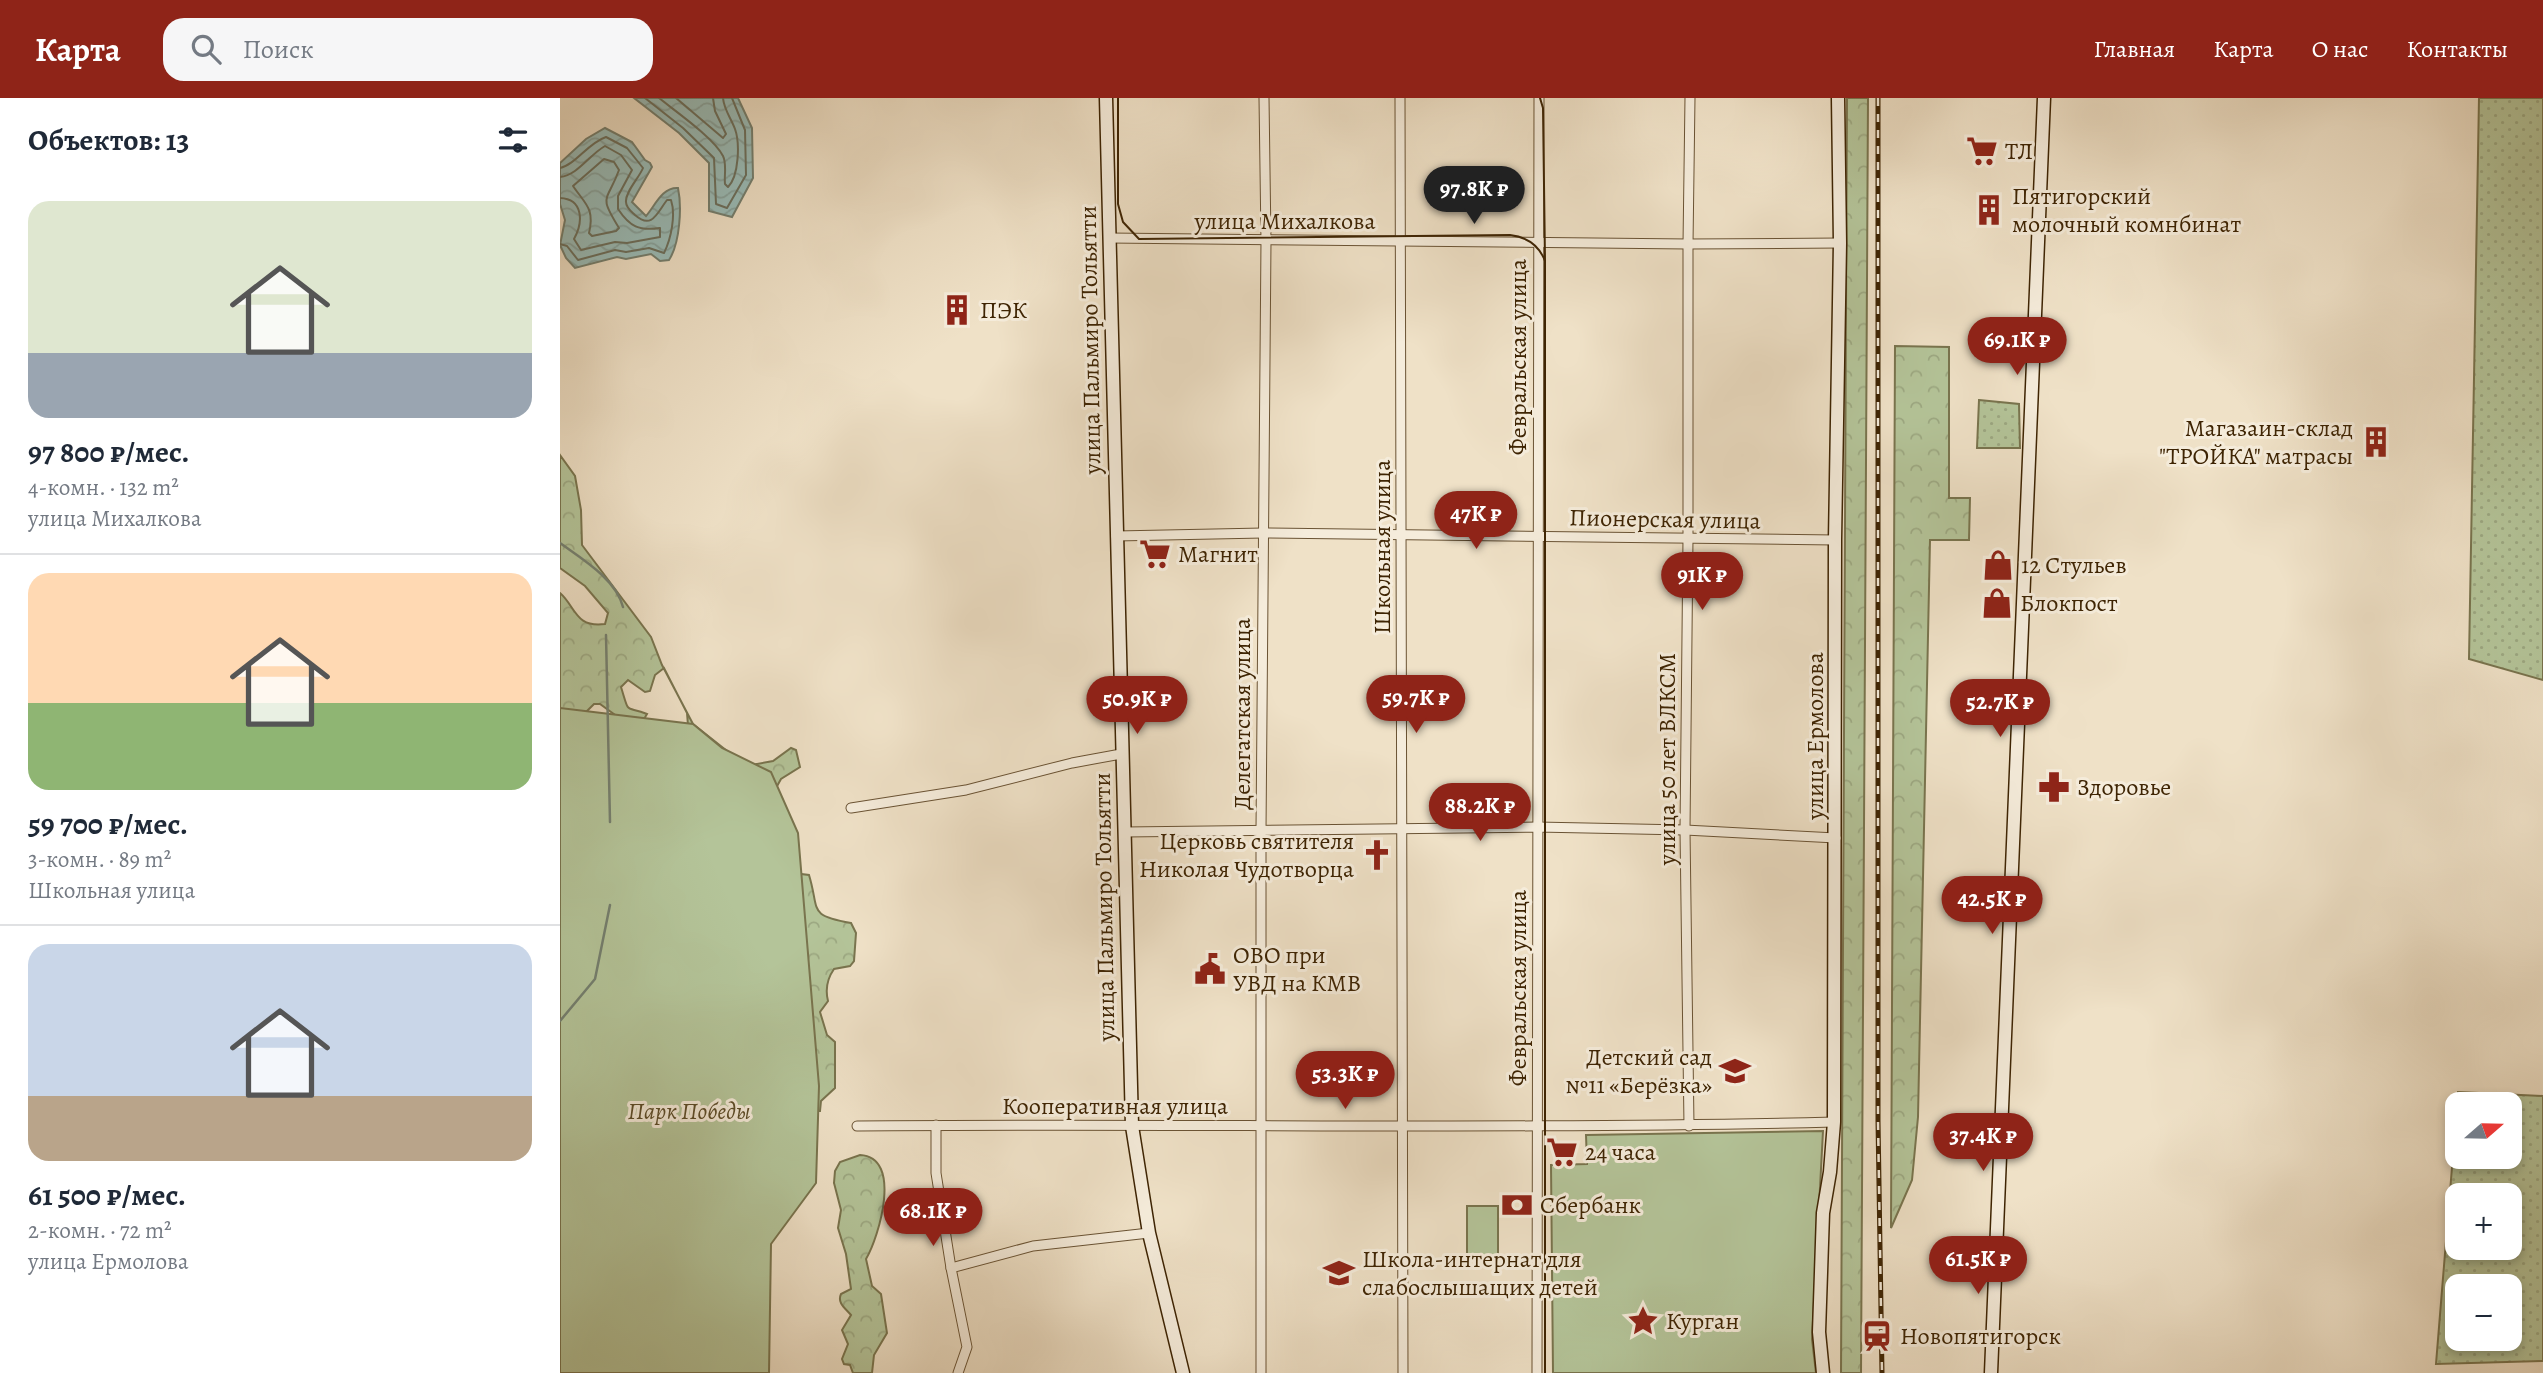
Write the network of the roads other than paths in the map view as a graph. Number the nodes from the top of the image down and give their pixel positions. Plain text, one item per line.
1 (1107, 98) edge
2 (1264, 98) edge
3 (1400, 98) edge
4 (1539, 98) edge
5 (1690, 98) edge
6 (1838, 98) edge
7 (2044, 98) edge
8 (1109, 238) junction
9 (1402, 240) junction
10 (1266, 241) junction
11 (1537, 242) junction
12 (1840, 243) junction
13 (1688, 244) junction
14 (1263, 533) junction
15 (1401, 535) junction
16 (1116, 536) junction
17 (1537, 537) junction
18 (1688, 538) junction
19 (1835, 540) junction
20 (1121, 754) junction
21 (851, 808) dead end
22 (1537, 827) junction
23 (1402, 830) junction
24 (1685, 830) junction
25 (1261, 831) junction
26 (1125, 832) junction
27 (1836, 838) junction
28 (1834, 1122) junction
29 (936, 1125) junction
30 (1261, 1125) junction
31 (857, 1126) dead end
32 (1132, 1126) junction
33 (1402, 1126) junction
34 (1689, 1126) junction
35 (1538, 1128) junction
36 (1149, 1233) junction
37 (951, 1268) junction
38 (958, 1373) edge
39 (1183, 1373) edge
40 (1261, 1373) edge
41 (1404, 1373) edge
42 (1537, 1373) edge
43 (1823, 1373) edge
44 (1992, 1373) edge

1 - 8 street, улица Пальмиро Тольятти
2 - 10 street, Делегатская улица
3 - 9 street, Школьная улица
4 - 11 street, Февральская улица
5 - 13 street, улица 50 лет ВЛКСМ
6 - 12 street, улица Ермолова
7 - 44 street
8 - 10 street, улица Михалкова
8 - 16 street, улица Пальмиро Тольятти
9 - 10 street, улица Михалкова
9 - 11 street, улица Михалкова
9 - 15 street, Школьная улица
10 - 14 street, Делегатская улица
11 - 13 street, улица Михалкова
11 - 17 street, Февральская улица
12 - 13 street, улица Михалкова
12 - 19 street, улица Ермолова
13 - 18 street, улица 50 лет ВЛКСМ
14 - 15 street, Пионерская улица
14 - 16 street, Пионерская улица
14 - 25 street, Делегатская улица
15 - 17 street, Пионерская улица
15 - 23 street, Школьная улица
16 - 20 street, улица Пальмиро Тольятти
17 - 18 street, Пионерская улица
17 - 22 street, Февральская улица
18 - 19 street, Пионерская улица
18 - 24 street, улица 50 лет ВЛКСМ
19 - 27 street, улица Ермолова
20 - 21 street
20 - 26 street, улица Пальмиро Тольятти
22 - 23 street
22 - 24 street
22 - 35 street, Февральская улица
23 - 25 street
23 - 33 street, Школьная улица
24 - 27 street
24 - 34 street, улица 50 лет ВЛКСМ
25 - 26 street
25 - 30 street, Делегатская улица
26 - 32 street, улица Пальмиро Тольятти
27 - 28 street, улица Ермолова
28 - 34 street, Кооперативная улица
28 - 43 street, улица Ермолова
29 - 31 street, Кооперативная улица
29 - 32 street, Кооперативная улица
29 - 37 street
30 - 32 street, Кооперативная улица
30 - 33 street, Кооперативная улица
30 - 40 street, Делегатская улица
32 - 36 street, улица Пальмиро Тольятти
33 - 35 street, Кооперативная улица
33 - 41 street, Школьная улица
34 - 35 street, Кооперативная улица
35 - 42 street, Февральская улица
36 - 37 street
36 - 39 street, улица Пальмиро Тольятти
37 - 38 street

